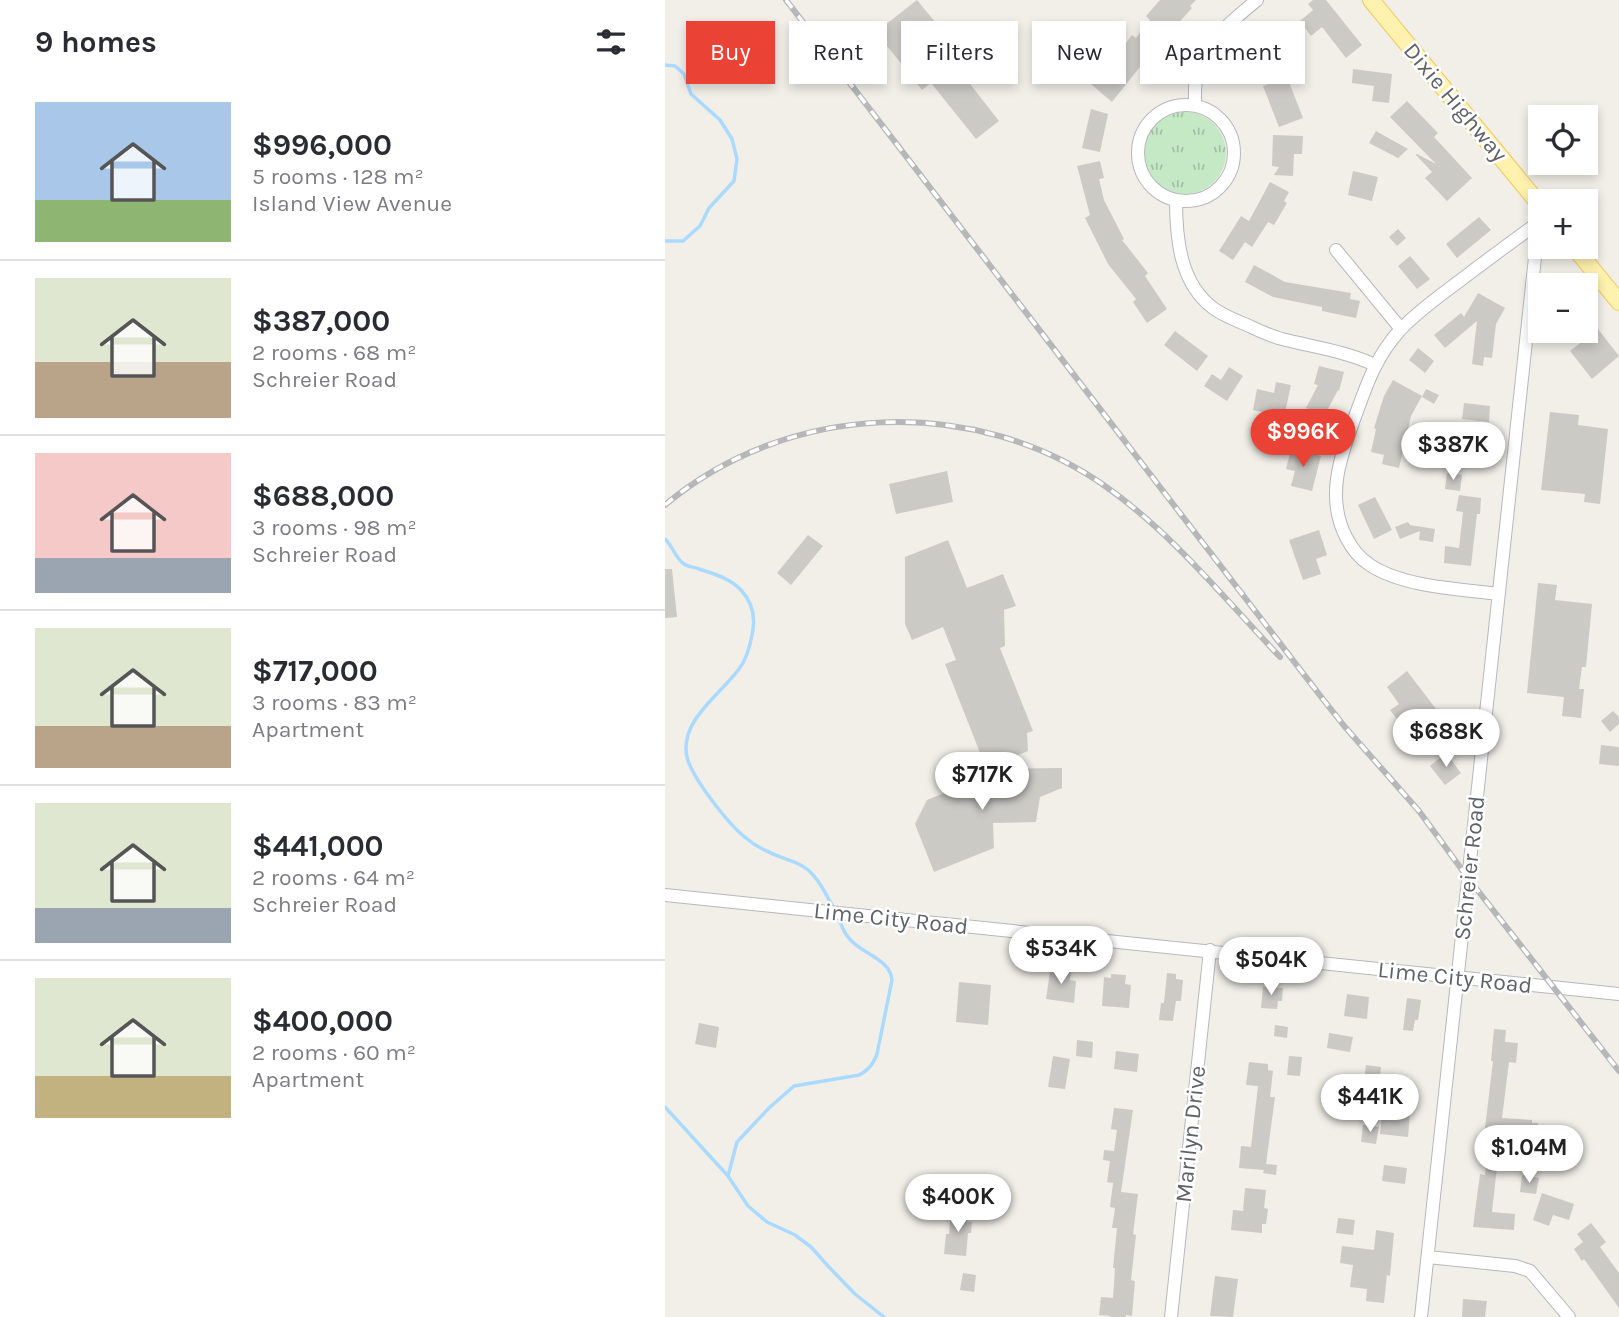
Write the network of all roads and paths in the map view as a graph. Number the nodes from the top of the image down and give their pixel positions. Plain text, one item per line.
1 (1257, 0) edge
2 (1371, 0) edge
3 (1195, 106) junction
4 (1528, 190) edge
5 (1177, 200) junction
6 (1528, 226) edge
7 (1336, 250) dead end
8 (1535, 259) edge
9 (1584, 259) edge
10 (1619, 302) edge
11 (1401, 329) junction
12 (1375, 365) junction
13 (1499, 594) junction
14 (665, 895) edge
15 (1210, 950) junction
16 (1458, 977) junction
17 (1619, 994) edge
18 (1428, 1257) junction
19 (1171, 1317) edge
20 (1421, 1317) edge
21 (1569, 1317) edge

1 - 3 street
2 - 4 main road, Dixie Highway
3 - 5 street
3 - 5 street
5 - 12 street
6 - 11 street
7 - 11 street
8 - 13 street, Schreier Road
9 - 10 main road
11 - 12 street
12 - 13 street
13 - 16 street, Schreier Road
14 - 15 street, Lime City Road
15 - 16 street, Lime City Road
15 - 19 street, Marilyn Drive
16 - 17 street, Lime City Road
16 - 18 street, Schreier Road
18 - 20 street, Schreier Road
18 - 21 street

